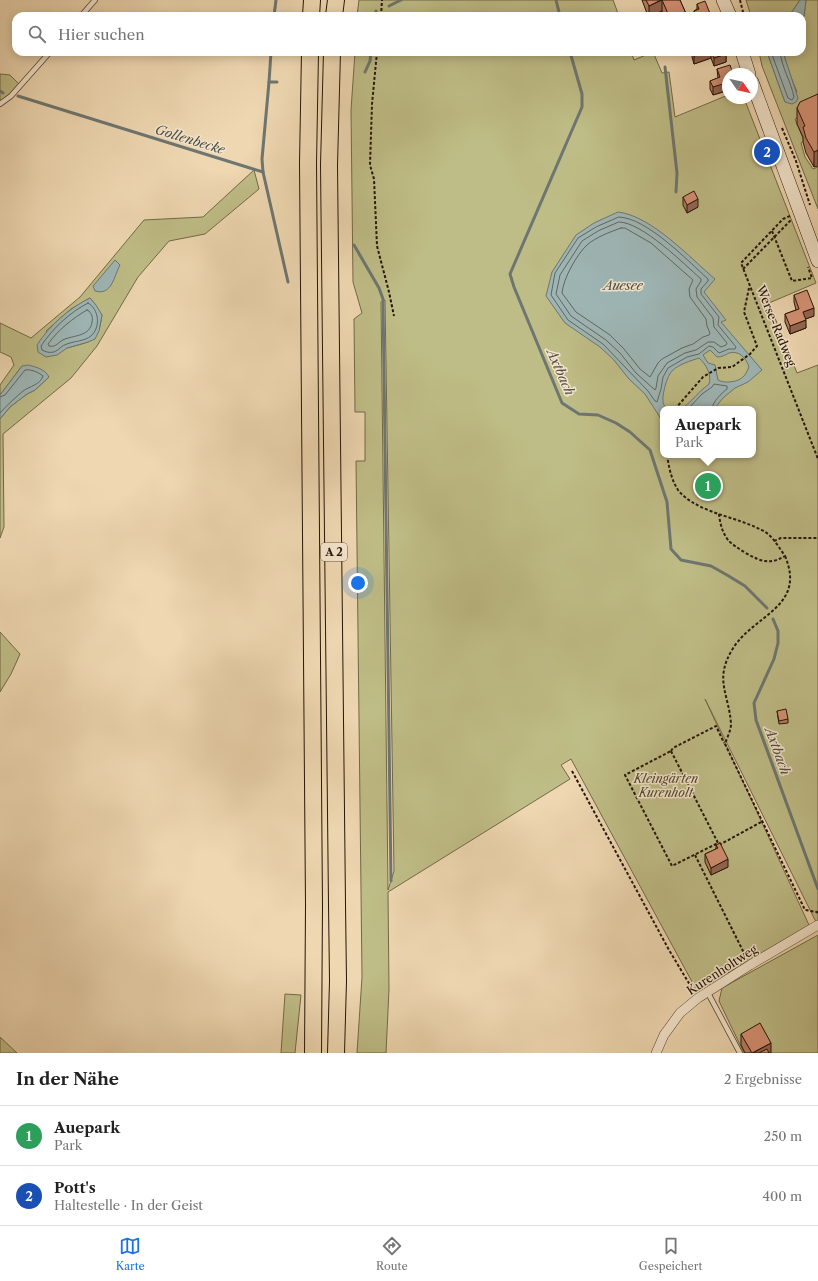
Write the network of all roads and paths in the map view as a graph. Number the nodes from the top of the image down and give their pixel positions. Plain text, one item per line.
1 (95, 0) edge
2 (312, 0) edge
3 (336, 0) edge
4 (382, 0) edge
5 (740, 0) edge
6 (84, 12) edge
7 (311, 12) edge
8 (334, 12) edge
9 (380, 12) edge
10 (743, 12) edge
11 (46, 56) edge
12 (310, 56) edge
13 (332, 56) edge
14 (377, 56) edge
15 (743, 56) edge
16 (747, 68) edge
17 (758, 97) edge
18 (0, 104) edge
19 (772, 231) junction
20 (774, 237) junction
21 (814, 238) edge
22 (812, 263) edge
23 (743, 269) junction
24 (750, 287) junction
25 (394, 316) dead end
26 (677, 406) edge
27 (667, 458) edge
28 (818, 459) edge
29 (719, 514) junction
30 (818, 538) edge
31 (774, 541) junction
32 (785, 556) junction
33 (725, 744) junction
34 (671, 751) junction
35 (572, 771) dead end
36 (763, 821) junction
37 (718, 843) junction
38 (695, 855) junction
39 (818, 914) edge
40 (818, 925) edge
41 (750, 965) junction
42 (708, 993) junction
43 (695, 1001) junction
44 (313, 1053) edge
45 (336, 1053) edge
46 (656, 1053) edge
47 (740, 1053) edge

1 - 6 lane
2 - 7 highway
3 - 8 highway
4 - 9 path
5 - 10 path
11 - 18 lane
12 - 44 highway, A 2
13 - 45 highway, A 2
14 - 25 path
15 - 16 main road
17 - 21 main road
19 - 20 path
19 - 20 path
19 - 23 path
20 - 22 path
20 - 23 path
21 - 22 main road
23 - 24 path, Werse-Radweg
24 - 26 path
24 - 28 path, Werse-Radweg
27 - 29 path
29 - 31 path
29 - 32 path
30 - 31 path
31 - 32 path
32 - 33 path
33 - 34 path
33 - 36 path
34 - 37 path
34 - 38 path
35 - 43 path
36 - 37 path
36 - 39 path
37 - 38 path
38 - 41 path
40 - 41 street, Kurenholtweg
41 - 42 street, Kurenholtweg
42 - 43 street, Kurenholtweg
42 - 47 lane
43 - 46 street, Kurenholtweg

